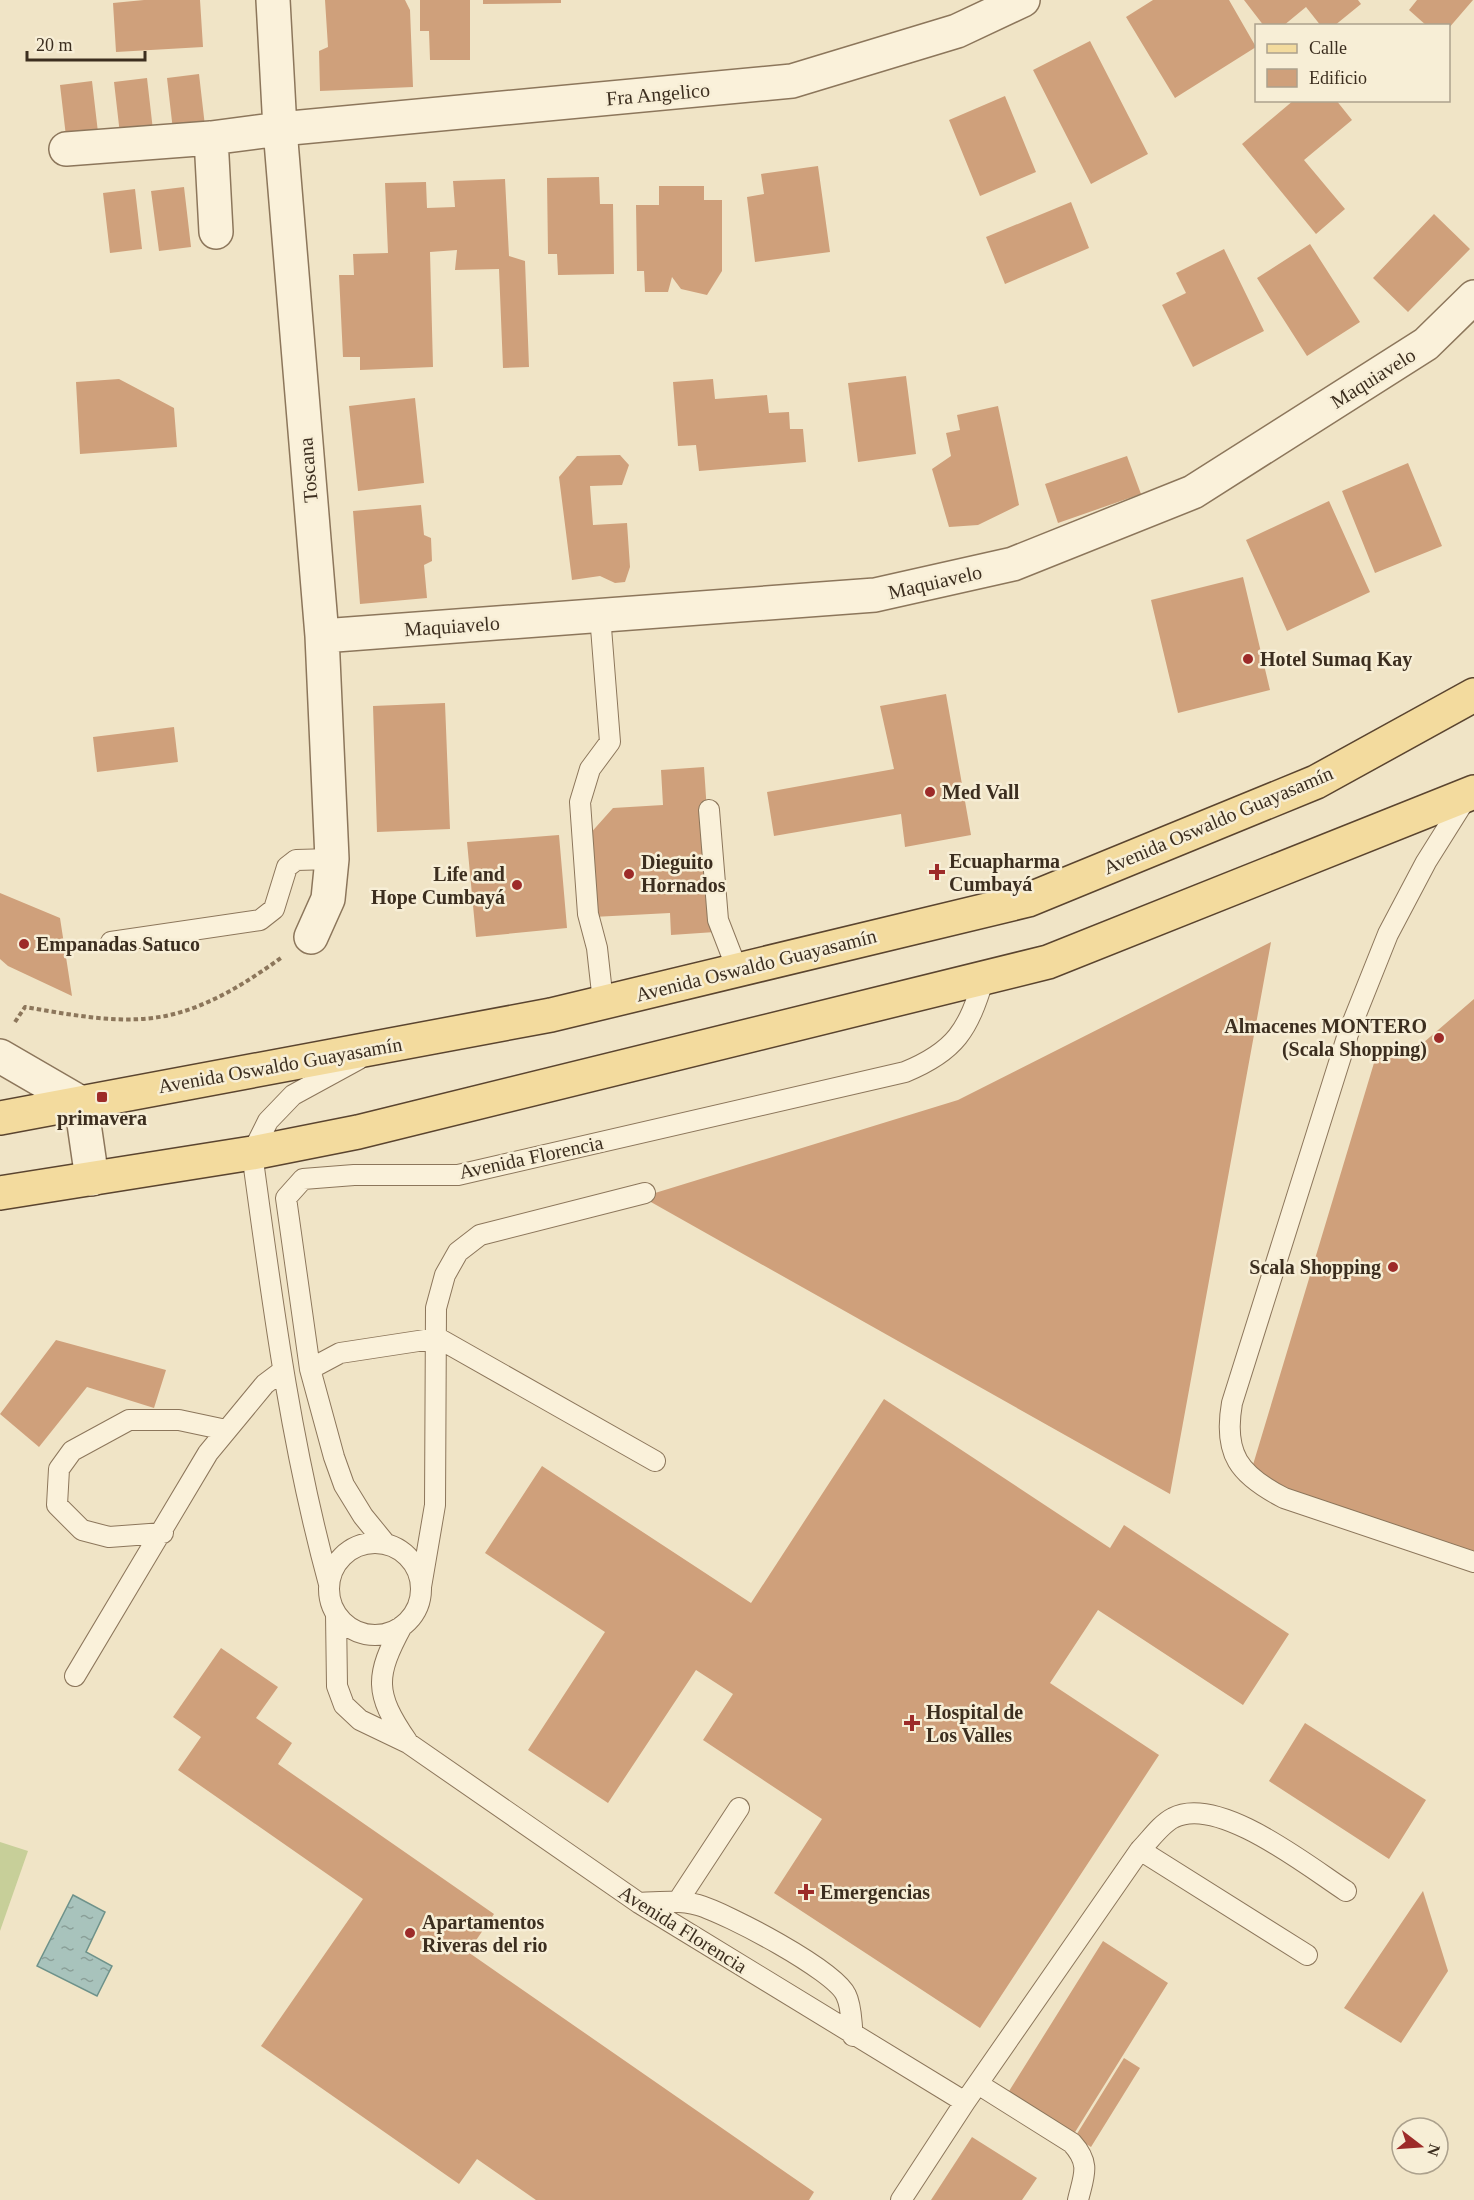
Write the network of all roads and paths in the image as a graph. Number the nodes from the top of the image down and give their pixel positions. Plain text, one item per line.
1 (273, 0) edge
2 (1023, 0) edge
3 (280, 129) junction
4 (211, 138) junction
5 (66, 149) dead end
6 (216, 232) dead end
7 (1474, 297) edge
8 (600, 615) junction
9 (322, 636) junction
10 (1474, 695) edge
11 (1471, 794) edge
12 (709, 810) dead end
13 (332, 859) junction
14 (311, 937) joint
15 (111, 942) dead end
16 (737, 969) junction
17 (984, 978) junction
18 (603, 1002) junction
19 (6, 1041) edge
20 (381, 1047) junction
21 (81, 1103) junction
22 (0, 1118) edge
23 (252, 1153) junction
24 (92, 1179) junction
25 (0, 1193) edge
26 (645, 1194) dead end
27 (438, 1338) junction
28 (310, 1369) junction
29 (281, 1372) junction
30 (226, 1430) junction
31 (655, 1461) dead end
32 (163, 1533) junction
33 (385, 1543) junction
34 (1474, 1562) edge
35 (329, 1584) junction
36 (421, 1587) junction
37 (336, 1614) junction
38 (402, 1626) junction
39 (75, 1676) dead end
40 (408, 1743) junction
41 (739, 1808) dead end
42 (1140, 1850) junction
43 (1346, 1891) dead end
44 (678, 1901) junction
45 (639, 1903) junction
46 (1307, 1955) dead end
47 (853, 2036) junction
48 (978, 2084) junction
49 (965, 2102) junction
50 (901, 2200) edge
51 (1078, 2200) edge

1 - 3 street, Toscana
2 - 3 street, Fra Angelico
3 - 4 street, Fra Angelico
3 - 9 street, Toscana
4 - 5 street, Fra Angelico
4 - 6 street
7 - 8 street, Maquiavelo
8 - 9 street, Maquiavelo
8 - 18 lane
9 - 13 street, Toscana
10 - 16 main road, Avenida Oswaldo Guayasamín
11 - 17 main road
11 - 34 lane
12 - 16 lane
13 - 14 street, Toscana
13 - 15 lane
14 - 19 path
16 - 18 main road, Avenida Oswaldo Guayasamín
17 - 23 main road
17 - 28 lane, Avenida Florencia
18 - 20 main road, Avenida Oswaldo Guayasamín
19 - 21 street
20 - 21 main road, Avenida Oswaldo Guayasamín
20 - 23 lane
21 - 22 main road, Avenida Oswaldo Guayasamín
21 - 24 street
23 - 24 main road
23 - 29 lane, Avenida Florencia
24 - 25 main road
26 - 27 lane
27 - 28 lane
27 - 31 lane
27 - 36 lane
28 - 33 lane, Avenida Florencia
29 - 30 lane
29 - 35 lane, Avenida Florencia
30 - 32 lane
30 - 32 lane
32 - 39 lane
33 - 35 lane
33 - 36 lane, Avenida Florencia
35 - 37 lane, Avenida Florencia
36 - 38 lane, Avenida Florencia
37 - 38 lane
37 - 40 lane, Avenida Florencia
38 - 40 lane, Avenida Florencia
40 - 45 lane, Avenida Florencia
41 - 44 lane
42 - 43 lane
42 - 46 lane
42 - 48 lane
44 - 45 lane
44 - 47 lane
45 - 47 lane, Avenida Florencia
47 - 49 lane, Avenida Florencia
48 - 49 lane
48 - 51 lane
49 - 50 lane

